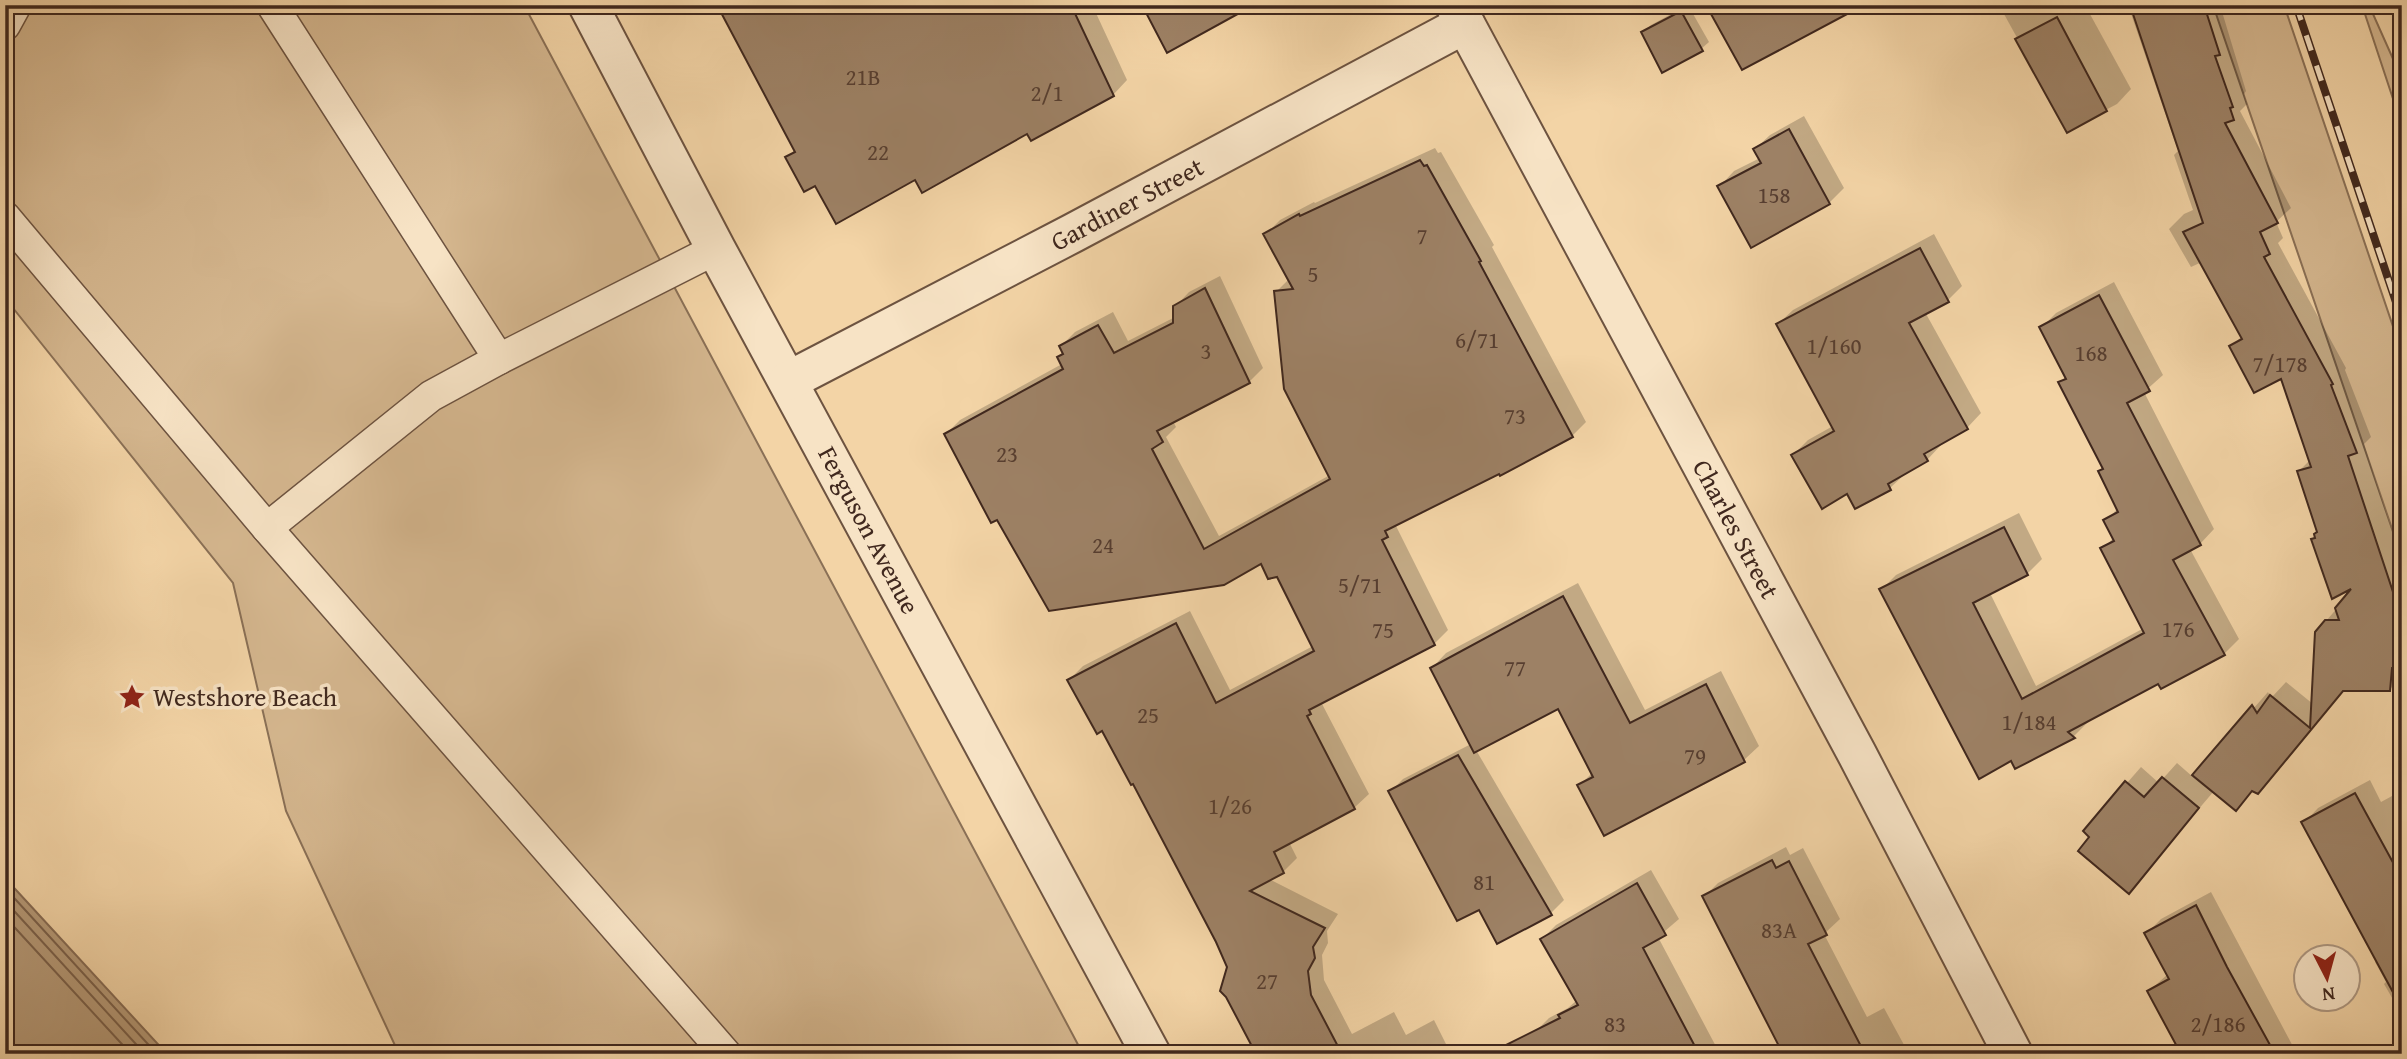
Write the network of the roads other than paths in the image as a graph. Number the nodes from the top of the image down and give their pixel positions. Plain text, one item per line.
1 (16, 5) edge
2 (272, 5) edge
3 (588, 5) edge
4 (1460, 14) edge
5 (5, 25) edge
6 (5, 217) edge
7 (716, 249) junction
8 (499, 359) junction
9 (788, 381) junction
10 (267, 528) junction
11 (726, 1054) edge
12 (1151, 1054) edge
13 (2013, 1054) edge

1 - 5 lane
2 - 8 lane
3 - 7 street, Ferguson Avenue
4 - 9 street, Gardiner Street
4 - 13 street, Charles Street
6 - 10 lane
7 - 8 lane
7 - 9 street, Ferguson Avenue
8 - 10 lane
9 - 12 street, Ferguson Avenue
10 - 11 lane

